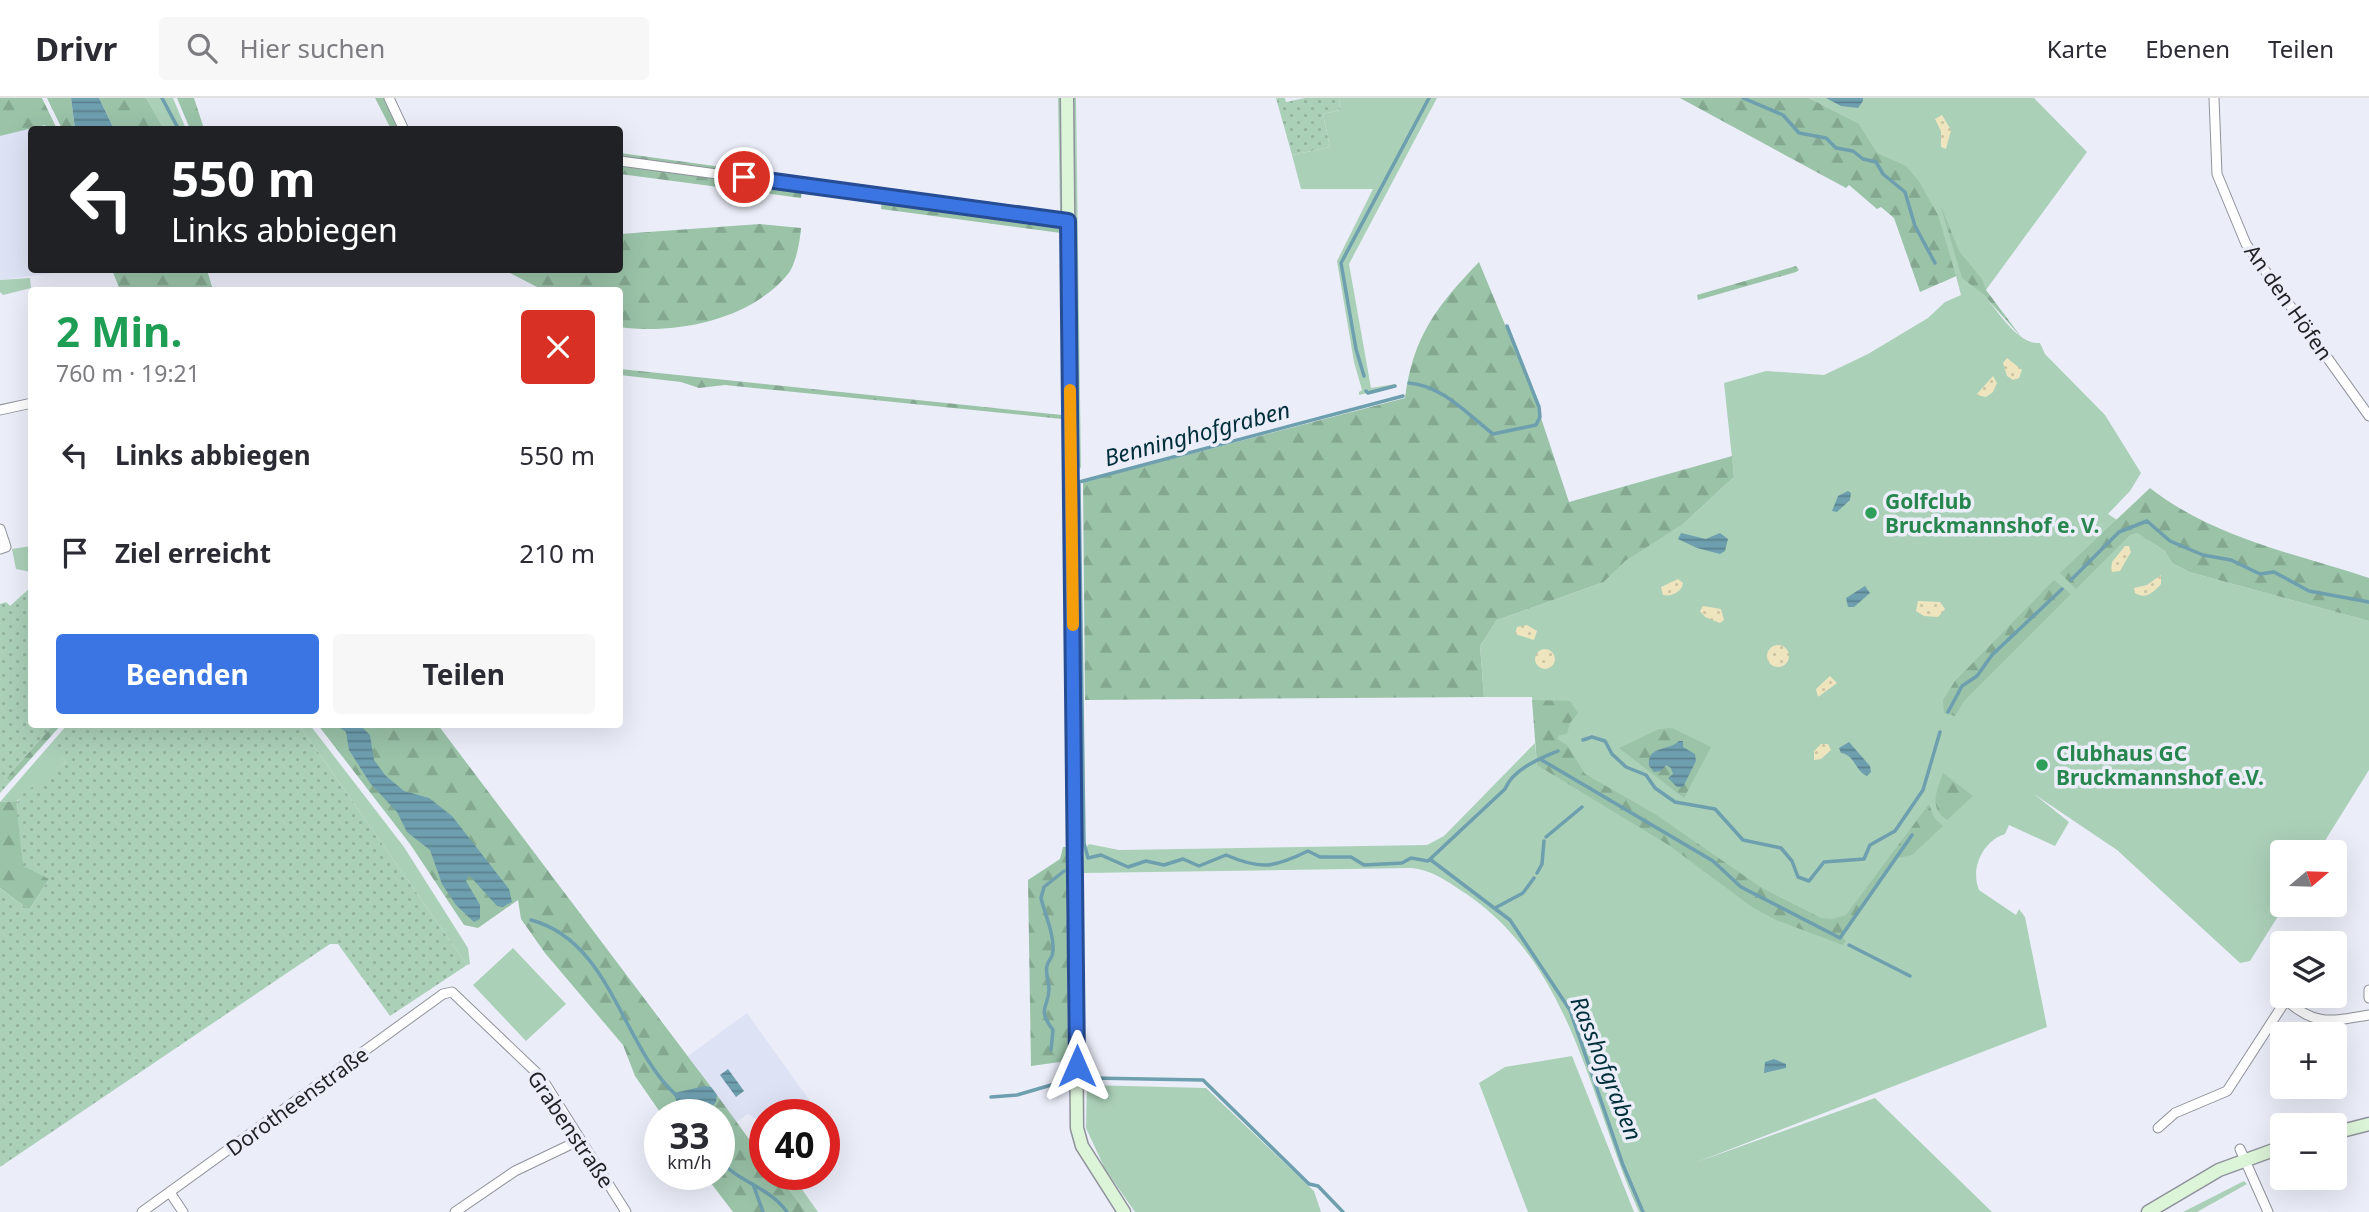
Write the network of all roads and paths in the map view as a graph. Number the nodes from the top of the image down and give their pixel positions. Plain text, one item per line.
1 (389, 98) edge
2 (1067, 98) edge
3 (2214, 98) edge
4 (402, 126) edge
5 (623, 161) edge
6 (1068, 221) junction
7 (28, 404) edge
8 (0, 410) edge
9 (2369, 416) edge
10 (0, 529) edge
11 (0, 549) edge
12 (2369, 990) edge
13 (452, 992) joint
14 (2369, 998) edge
15 (2369, 1015) edge
16 (2328, 1021) joint
17 (2369, 1124) edge
18 (2158, 1128) dead end
19 (2347, 1130) edge
20 (580, 1140) junction
21 (2270, 1149) edge
22 (2242, 1154) junction
23 (171, 1194) junction
24 (142, 1212) edge
25 (183, 1212) edge
26 (455, 1212) edge
27 (626, 1212) edge
28 (1124, 1212) edge
29 (2148, 1212) edge
30 (2268, 1212) edge

1 - 4 street
2 - 6 street
3 - 9 street, An den Höfen
5 - 6 street
6 - 28 street
7 - 8 street
10 - 11 street
12 - 14 street
13 - 20 street, Grabenstraße
13 - 23 street, Dorotheenstraße
15 - 16 street
16 - 18 street
17 - 19 street
20 - 26 street
20 - 27 street, Grabenstraße
21 - 22 street
22 - 29 street
22 - 30 street
23 - 24 street, Dorotheenstraße
23 - 25 street

